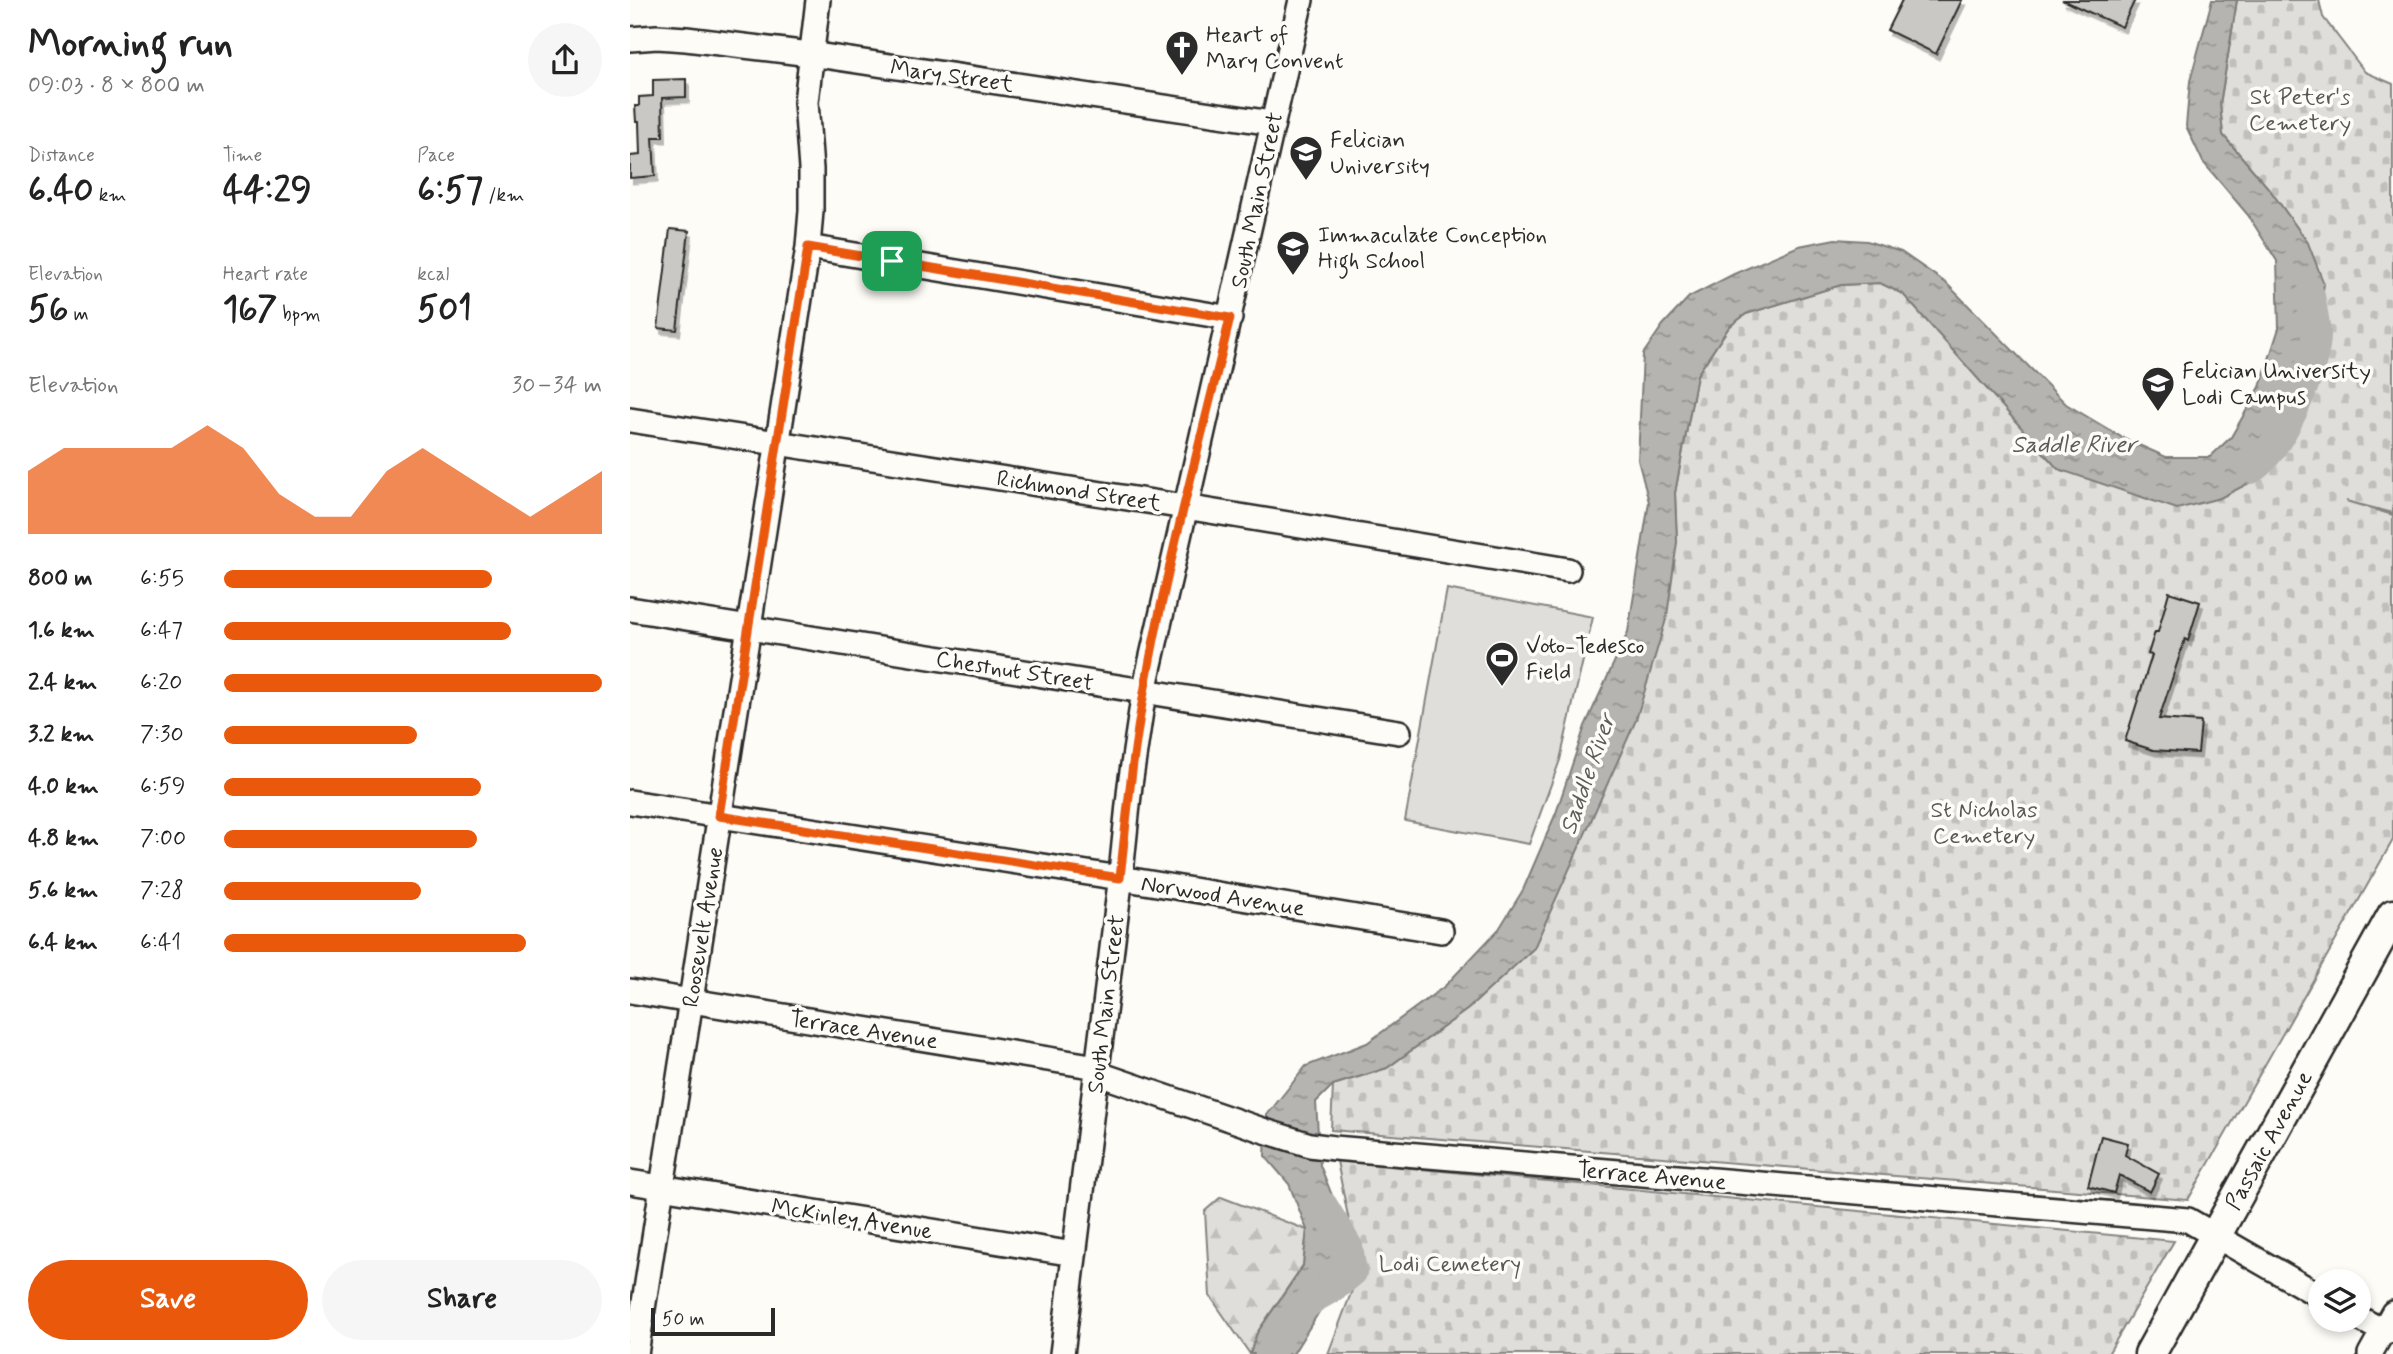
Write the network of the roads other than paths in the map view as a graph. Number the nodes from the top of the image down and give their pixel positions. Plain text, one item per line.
1 (818, 0) edge
2 (1301, 0) edge
3 (630, 39) edge
4 (810, 54) junction
5 (1272, 123) junction
6 (808, 247) junction
7 (1230, 318) junction
8 (630, 420) edge
9 (776, 444) junction
10 (1185, 507) junction
11 (1568, 570) dead end
12 (630, 608) edge
13 (748, 628) junction
14 (1144, 691) junction
15 (1399, 732) dead end
16 (630, 802) edge
17 (719, 816) junction
18 (1120, 878) junction
19 (2391, 924) edge
20 (1441, 931) dead end
21 (630, 991) edge
22 (690, 1000) junction
23 (1097, 1070) junction
24 (630, 1182) edge
25 (662, 1187) junction
26 (2216, 1235) junction
27 (1074, 1254) junction
28 (2308, 1289) edge
29 (2371, 1321) edge
30 (2390, 1325) edge
31 (636, 1354) edge
32 (1062, 1354) edge
33 (2150, 1354) edge
34 (2370, 1354) edge

1 - 4 street, Roosevelt Avenue
2 - 5 street, South Main Street
3 - 4 street, Mary Street
4 - 5 street, Mary Street
4 - 6 street, Roosevelt Avenue
5 - 7 street, South Main Street
6 - 7 street
6 - 9 street, Roosevelt Avenue
7 - 10 street, South Main Street
8 - 9 street, Richmond Street
9 - 10 street, Richmond Street
9 - 13 street, Roosevelt Avenue
10 - 11 street, Richmond Street
10 - 14 street, South Main Street
12 - 13 street, Chestnut Street
13 - 14 street, Chestnut Street
13 - 17 street, Roosevelt Avenue
14 - 15 street, Chestnut Street
14 - 18 street, South Main Street
16 - 17 street, Norwood Avenue
17 - 18 street, Norwood Avenue
17 - 22 street, Roosevelt Avenue
18 - 20 street, Norwood Avenue
18 - 23 street, South Main Street
19 - 26 main road, Passaic Avenue
21 - 22 street, Terrace Avenue
22 - 23 street, Terrace Avenue
22 - 25 street, Roosevelt Avenue
23 - 26 street, Terrace Avenue
23 - 27 street, South Main Street
24 - 25 street, McKinley Avenue
25 - 27 street, McKinley Avenue
25 - 31 street, Roosevelt Avenue
26 - 28 street, Terrace Avenue
26 - 33 main road, Passaic Avenue
27 - 32 street, South Main Street
29 - 30 street
30 - 34 street

